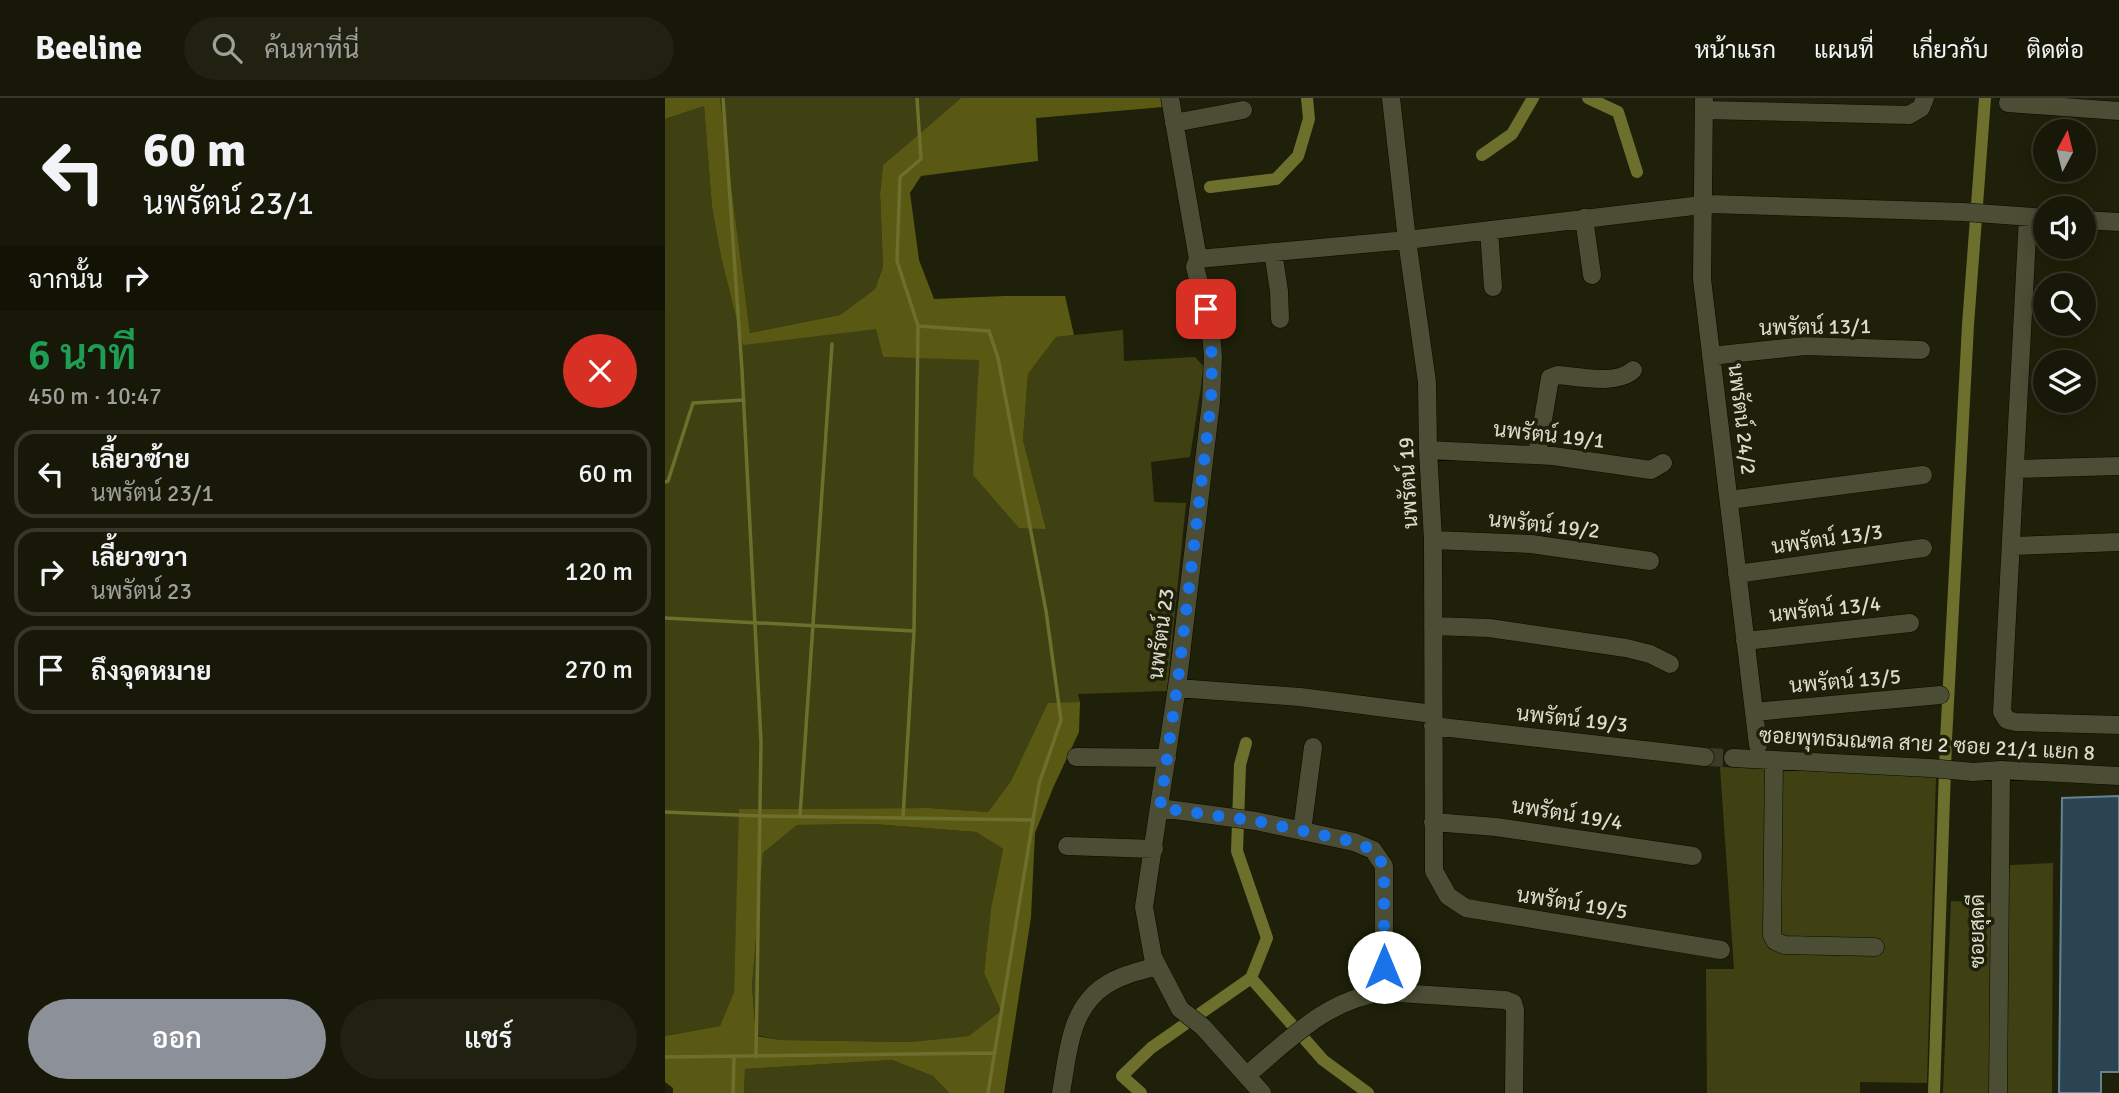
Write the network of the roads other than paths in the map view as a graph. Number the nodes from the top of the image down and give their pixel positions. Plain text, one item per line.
1 (1170, 98) edge
2 (1391, 98) edge
3 (1925, 98) edge
4 (2042, 102) edge
5 (2008, 103) dead end
6 (1704, 104) edge
7 (1243, 110) dead end
8 (2119, 111) edge
9 (1174, 123) junction
10 (1703, 205) junction
11 (1584, 218) junction
12 (2033, 218) edge
13 (2096, 221) edge
14 (2119, 222) edge
15 (1489, 230) junction
16 (1407, 240) junction
17 (1273, 252) junction
18 (1198, 259) junction
19 (2034, 259) edge
20 (1592, 275) dead end
21 (1493, 287) dead end
22 (1280, 319) dead end
23 (1921, 350) dead end
24 (1711, 356) junction
25 (1633, 370) dead end
26 (1428, 450) junction
27 (1538, 455) junction
28 (1663, 463) dead end
29 (2119, 466) edge
30 (2016, 469) junction
31 (1923, 475) dead end
32 (1729, 500) junction
33 (1433, 540) junction
34 (2119, 542) edge
35 (2012, 546) junction
36 (1923, 548) dead end
37 (1650, 561) dead end
38 (1737, 574) junction
39 (1910, 623) dead end
40 (1433, 626) junction
41 (1745, 641) junction
42 (1670, 664) dead end
43 (1177, 688) junction
44 (1940, 695) dead end
45 (1754, 712) junction
46 (1433, 720) junction
47 (2119, 725) edge
48 (1758, 745) dead end
49 (1313, 747) dead end
50 (1076, 757) dead end
51 (1705, 757) tunnel mouth
52 (1167, 758) junction
53 (1733, 758) tunnel mouth
54 (1774, 760) junction
55 (2001, 770) junction
56 (2119, 776) edge
57 (1160, 808) junction
58 (1433, 822) junction
59 (1302, 831) junction
60 (1067, 846) dead end
61 (1154, 849) junction
62 (1693, 856) dead end
63 (1434, 871) joint
64 (1875, 947) dead end
65 (1721, 950) dead end
66 (1157, 966) junction
67 (1384, 992) junction
68 (1247, 1075) junction
69 (1061, 1093) edge
70 (1262, 1093) edge
71 (1514, 1093) edge
72 (1999, 1093) edge

1 - 9 street, นพรัตน์ 23
2 - 16 street, นพรัตน์ 19
3 - 6 street
4 - 5 street
4 - 8 street
6 - 10 street, นพรัตน์ 24/2
7 - 9 street
9 - 18 street, นพรัตน์ 23
10 - 11 street
10 - 12 street
10 - 24 street, นพรัตน์ 24/2
11 - 15 street
11 - 20 street
13 - 14 street
15 - 16 street
15 - 21 street
16 - 17 street
16 - 26 street, นพรัตน์ 19
17 - 18 street
17 - 22 street
18 - 43 street, นพรัตน์ 23
19 - 30 street
23 - 24 street, นพรัตน์ 13/1
24 - 32 street, นพรัตน์ 24/2
25 - 27 street
26 - 27 street, นพรัตน์ 19/1
26 - 33 street, นพรัตน์ 19
27 - 28 street, นพรัตน์ 19/1
29 - 30 street
30 - 35 street
31 - 32 street
32 - 38 street, นพรัตน์ 24/2
33 - 37 street, นพรัตน์ 19/2
33 - 40 street, นพรัตน์ 19
34 - 35 street
35 - 47 street
36 - 38 street, นพรัตน์ 13/3
38 - 41 street, นพรัตน์ 24/2
39 - 41 street, นพรัตน์ 13/4
40 - 42 street
40 - 46 street, นพรัตน์ 19
41 - 45 street, นพรัตน์ 24/2
43 - 46 street, นพรัตน์ 19/3
43 - 52 street, นพรัตน์ 23
44 - 45 street, นพรัตน์ 13/5
45 - 48 street, นพรัตน์ 24/2
46 - 51 street, นพรัตน์ 19/3
46 - 58 street, นพรัตน์ 19
49 - 59 street
50 - 52 street
52 - 57 street, นพรัตน์ 23
53 - 54 street, ซอยพุทธมณฑล สาย 2 ซอย 21/1 แยก 8
54 - 55 street, ซอยพุทธมณฑล สาย 2 ซอย 21/1 แยก 8
54 - 64 street
55 - 56 street, ซอยพุทธมณฑล สาย 2 ซอย 21/1 แยก 8
55 - 72 street, ซอยสุดดี
57 - 59 street
57 - 61 street, นพรัตน์ 23
58 - 62 street, นพรัตน์ 19/4
58 - 63 street, นพรัตน์ 19
59 - 67 street
60 - 61 street
61 - 66 street, นพรัตน์ 23
63 - 65 street, นพรัตน์ 19/5
66 - 68 street, นพรัตน์ 23
66 - 69 street
67 - 68 street
67 - 71 street
68 - 70 street

